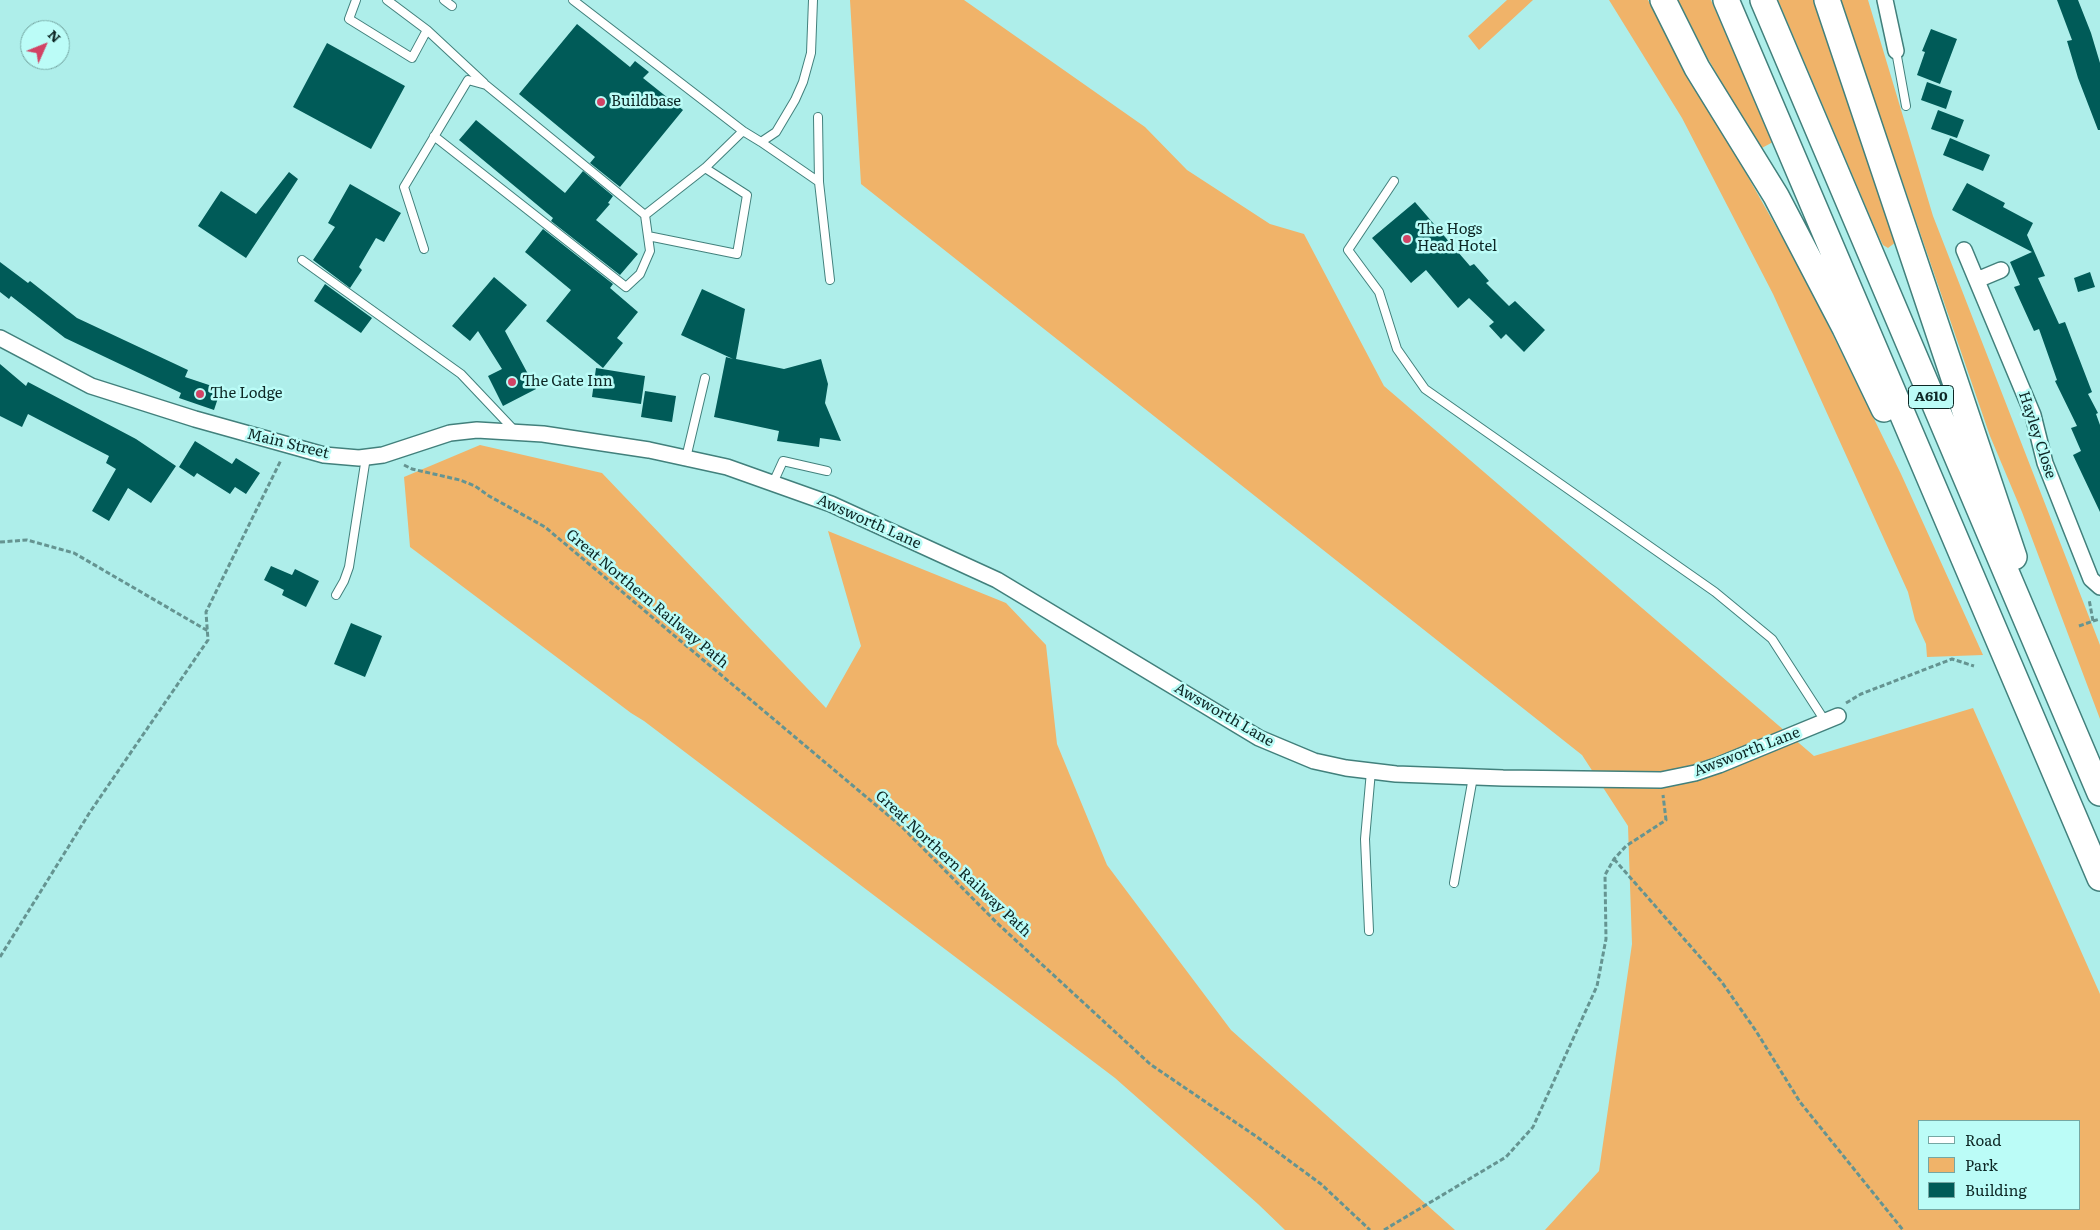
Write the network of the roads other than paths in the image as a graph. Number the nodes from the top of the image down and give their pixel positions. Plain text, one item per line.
1 (356, 0) edge
2 (387, 0) edge
3 (444, 0) edge
4 (573, 0) edge
5 (813, 0) edge
6 (1663, 0) edge
7 (1726, 0) edge
8 (1762, 0) edge
9 (1827, 0) edge
10 (1885, 0) edge
11 (452, 6) dead end
12 (427, 30) junction
13 (1896, 51) joint
14 (486, 85) junction
15 (1906, 106) dead end
16 (818, 117) dead end
17 (743, 131) junction
18 (434, 136) junction
19 (761, 142) junction
20 (705, 168) junction
21 (1394, 181) dead end
22 (820, 182) junction
23 (645, 215) junction
24 (648, 236) junction
25 (424, 249) dead end
26 (1964, 250) dead end
27 (302, 260) dead end
28 (2001, 270) dead end
29 (830, 280) dead end
30 (1977, 280) junction
31 (0, 338) edge
32 (705, 378) dead end
33 (516, 433) junction
34 (649, 450) joint
35 (366, 457) junction
36 (686, 458) junction
37 (827, 470) dead end
38 (774, 483) junction
39 (1940, 503) junction
40 (2096, 583) edge
41 (336, 595) dead end
42 (2059, 697) junction
43 (1831, 719) joint
44 (1371, 771) junction
45 (1473, 777) junction
46 (2100, 794) edge
47 (2100, 878) edge
48 (1454, 883) dead end
49 (1369, 931) dead end

1 - 12 lane
2 - 12 lane
3 - 11 lane
4 - 17 lane
5 - 19 lane
6 - 39 highway
7 - 39 highway, A610
8 - 42 highway, A610
9 - 42 highway
10 - 13 street
12 - 14 lane
13 - 15 lane
14 - 18 lane
14 - 23 lane
16 - 22 lane
17 - 19 lane
17 - 20 lane
18 - 24 lane
18 - 25 lane
19 - 22 lane
20 - 23 lane
20 - 24 lane
21 - 43 lane
22 - 29 lane
23 - 24 lane
26 - 30 street, Hayley Close
27 - 33 lane
28 - 30 street
30 - 40 street, Hayley Close
31 - 35 street, Main Street
32 - 36 lane
33 - 34 street, Main Street
33 - 35 street, Main Street
34 - 36 street, Awsworth Lane
35 - 41 lane
36 - 38 street, Awsworth Lane
37 - 38 lane
38 - 44 street, Awsworth Lane
39 - 47 highway, A610
42 - 46 highway, A610
43 - 45 street, Awsworth Lane
44 - 45 street, Awsworth Lane
44 - 49 lane
45 - 48 lane

